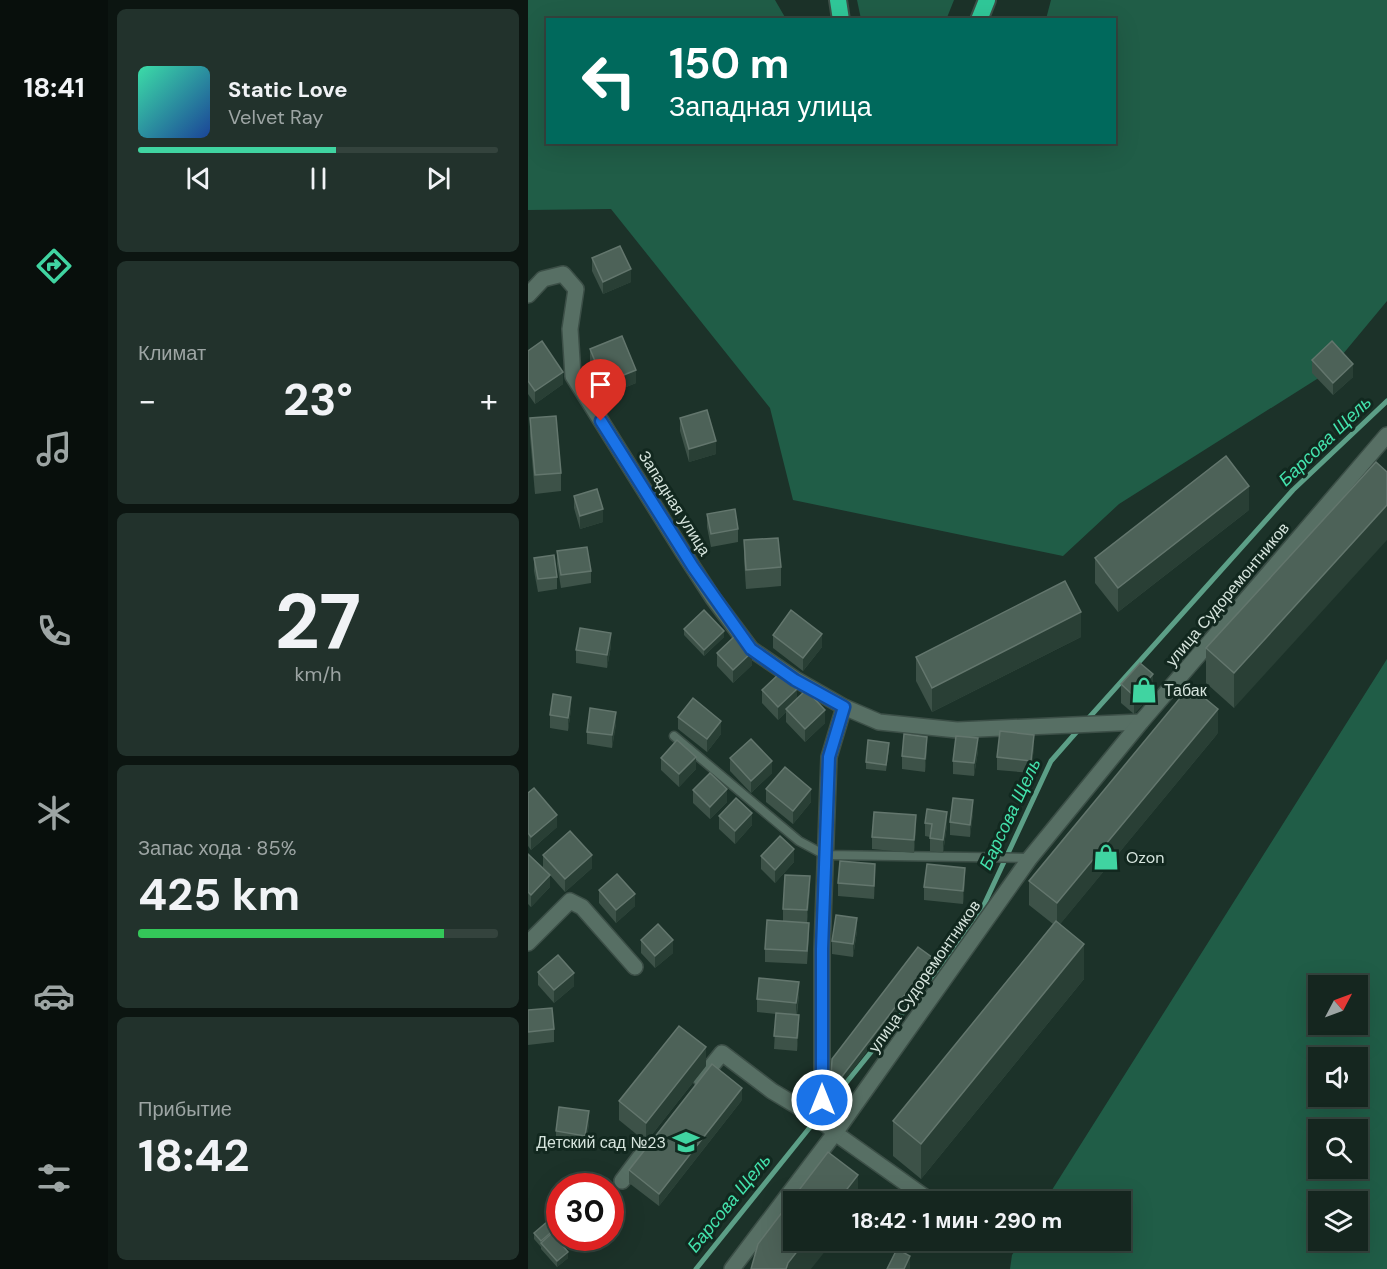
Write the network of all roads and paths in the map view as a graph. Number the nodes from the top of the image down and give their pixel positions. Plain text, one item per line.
1 (838, 0) edge
2 (987, 0) edge
3 (841, 18) edge
4 (980, 18) edge
5 (528, 295) edge
6 (1387, 435) edge
7 (844, 707) junction
8 (1142, 722) junction
9 (674, 736) dead end
10 (825, 855) junction
11 (1030, 858) junction
12 (528, 943) edge
13 (636, 967) dead end
14 (693, 1090) edge
15 (822, 1121) junction
16 (835, 1133) junction
17 (650, 1144) edge
18 (624, 1177) edge
19 (917, 1191) edge
20 (732, 1269) edge

1 - 3 highway
2 - 4 highway
5 - 7 street, Западная улица
6 - 8 street, улица Судоремонтников
7 - 8 street, Западная улица
7 - 10 street
8 - 11 street, улица Судоремонтников
9 - 10 lane
10 - 11 lane
10 - 15 street
11 - 16 street, улица Судоремонтников
12 - 13 street
14 - 15 street
15 - 16 street
16 - 19 street
16 - 20 street, улица Судоремонтников
17 - 18 street

